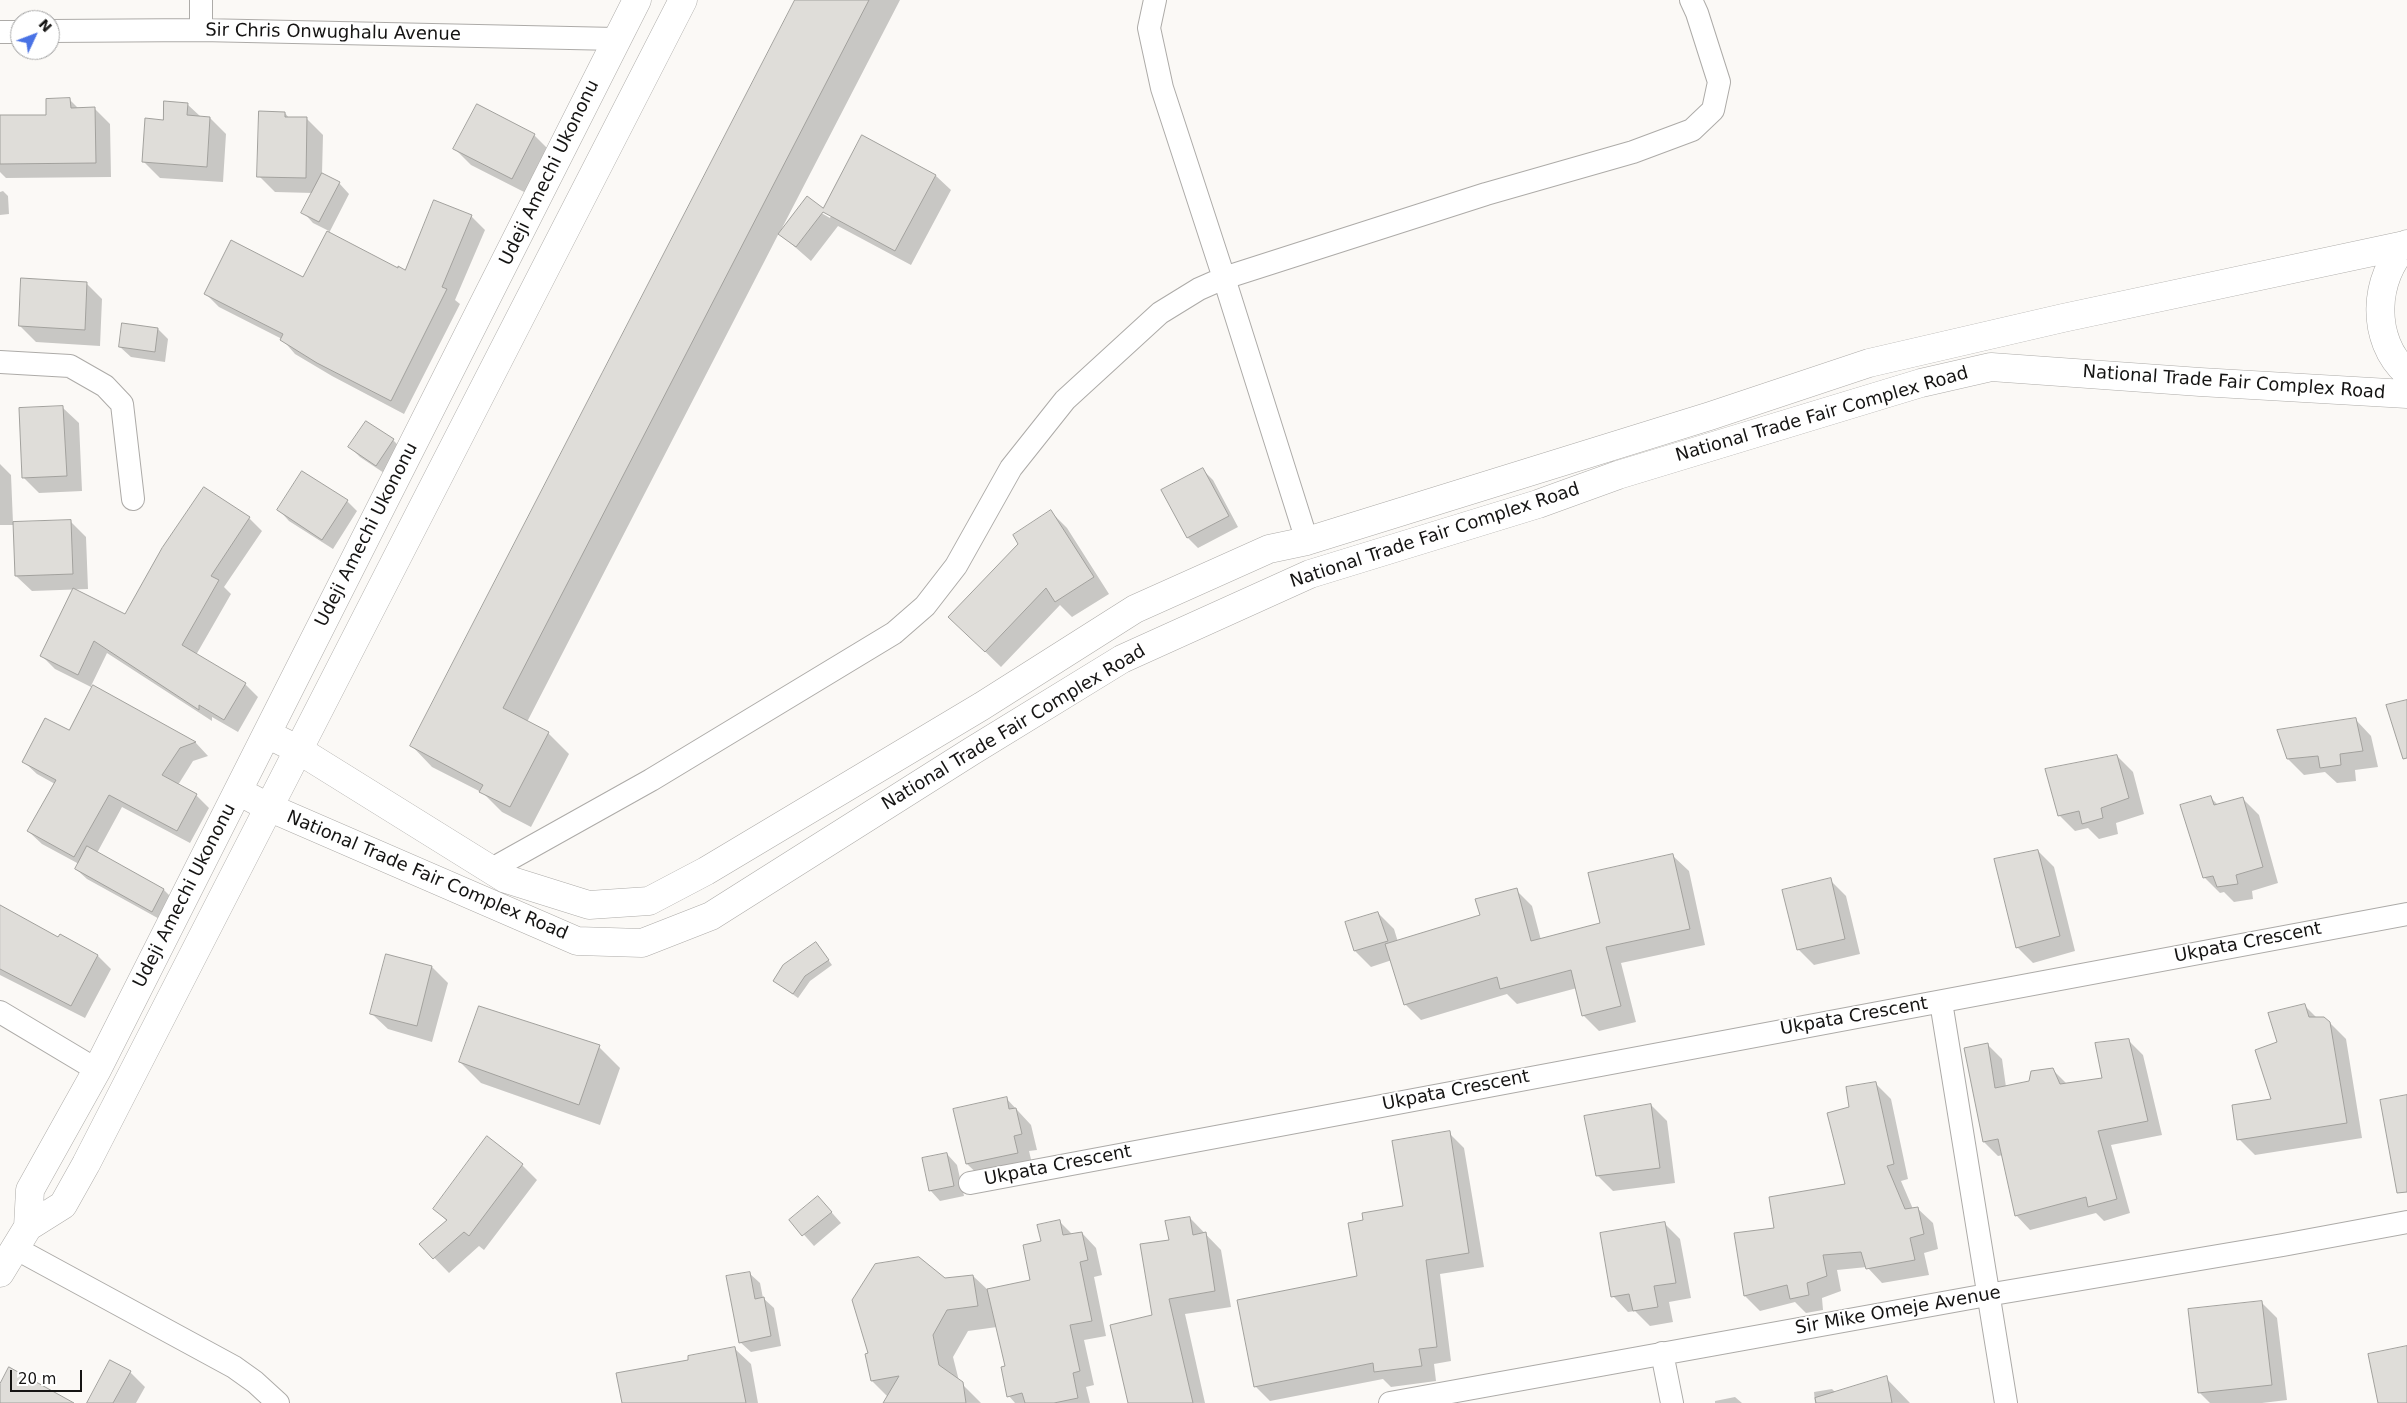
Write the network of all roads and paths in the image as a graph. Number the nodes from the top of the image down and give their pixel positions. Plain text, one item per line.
1 (201, 0) edge
2 (637, 0) edge
3 (683, 0) edge
4 (1155, 0) edge
5 (1691, 0) edge
6 (202, 30) junction
7 (60, 31) edge
8 (616, 39) junction
9 (2406, 244) edge
10 (1224, 278) junction
11 (0, 362) edge
12 (2407, 373) edge
13 (2407, 394) edge
14 (133, 500) dead end
15 (1307, 541) junction
16 (267, 734) junction
17 (297, 750) junction
18 (238, 791) junction
19 (268, 807) junction
20 (490, 870) junction
21 (2407, 914) edge
22 (1942, 1002) junction
23 (0, 1012) edge
24 (97, 1070) junction
25 (970, 1183) dead end
26 (2407, 1222) edge
27 (22, 1238) junction
28 (0, 1273) edge
29 (1987, 1295) junction
30 (1662, 1353) junction
31 (278, 1403) edge
32 (1390, 1403) edge
33 (1672, 1403) edge
34 (2006, 1403) edge

1 - 6 street
2 - 8 main road, Udeji Amechi Ukononu
3 - 17 main road, Udeji Amechi Ukononu
4 - 10 street
5 - 10 street
6 - 7 street, Sir Chris Onwughalu Avenue
6 - 8 street, Sir Chris Onwughalu Avenue
8 - 16 main road, Udeji Amechi Ukononu
9 - 12 main road
9 - 15 main road, National Trade Fair Complex Road
10 - 15 street
10 - 20 street
11 - 14 street
13 - 19 main road, National Trade Fair Complex Road
15 - 20 main road, National Trade Fair Complex Road
16 - 17 main road, National Trade Fair Complex Road
16 - 18 main road, Udeji Amechi Ukononu
17 - 19 main road, Udeji Amechi Ukononu
17 - 20 main road, National Trade Fair Complex Road
18 - 19 main road, National Trade Fair Complex Road
18 - 24 main road, Udeji Amechi Ukononu
19 - 27 main road, Udeji Amechi Ukononu
21 - 22 street, Ukpata Crescent
22 - 25 street, Ukpata Crescent
22 - 29 street, Ukpata Crescent
23 - 24 street
24 - 27 main road, Udeji Amechi Ukononu
26 - 29 street, Sir Mike Omeje Avenue
27 - 28 main road
27 - 31 street
29 - 30 street, Sir Mike Omeje Avenue
29 - 34 street, Ukpata Crescent
30 - 32 street, Sir Mike Omeje Avenue
30 - 33 street

